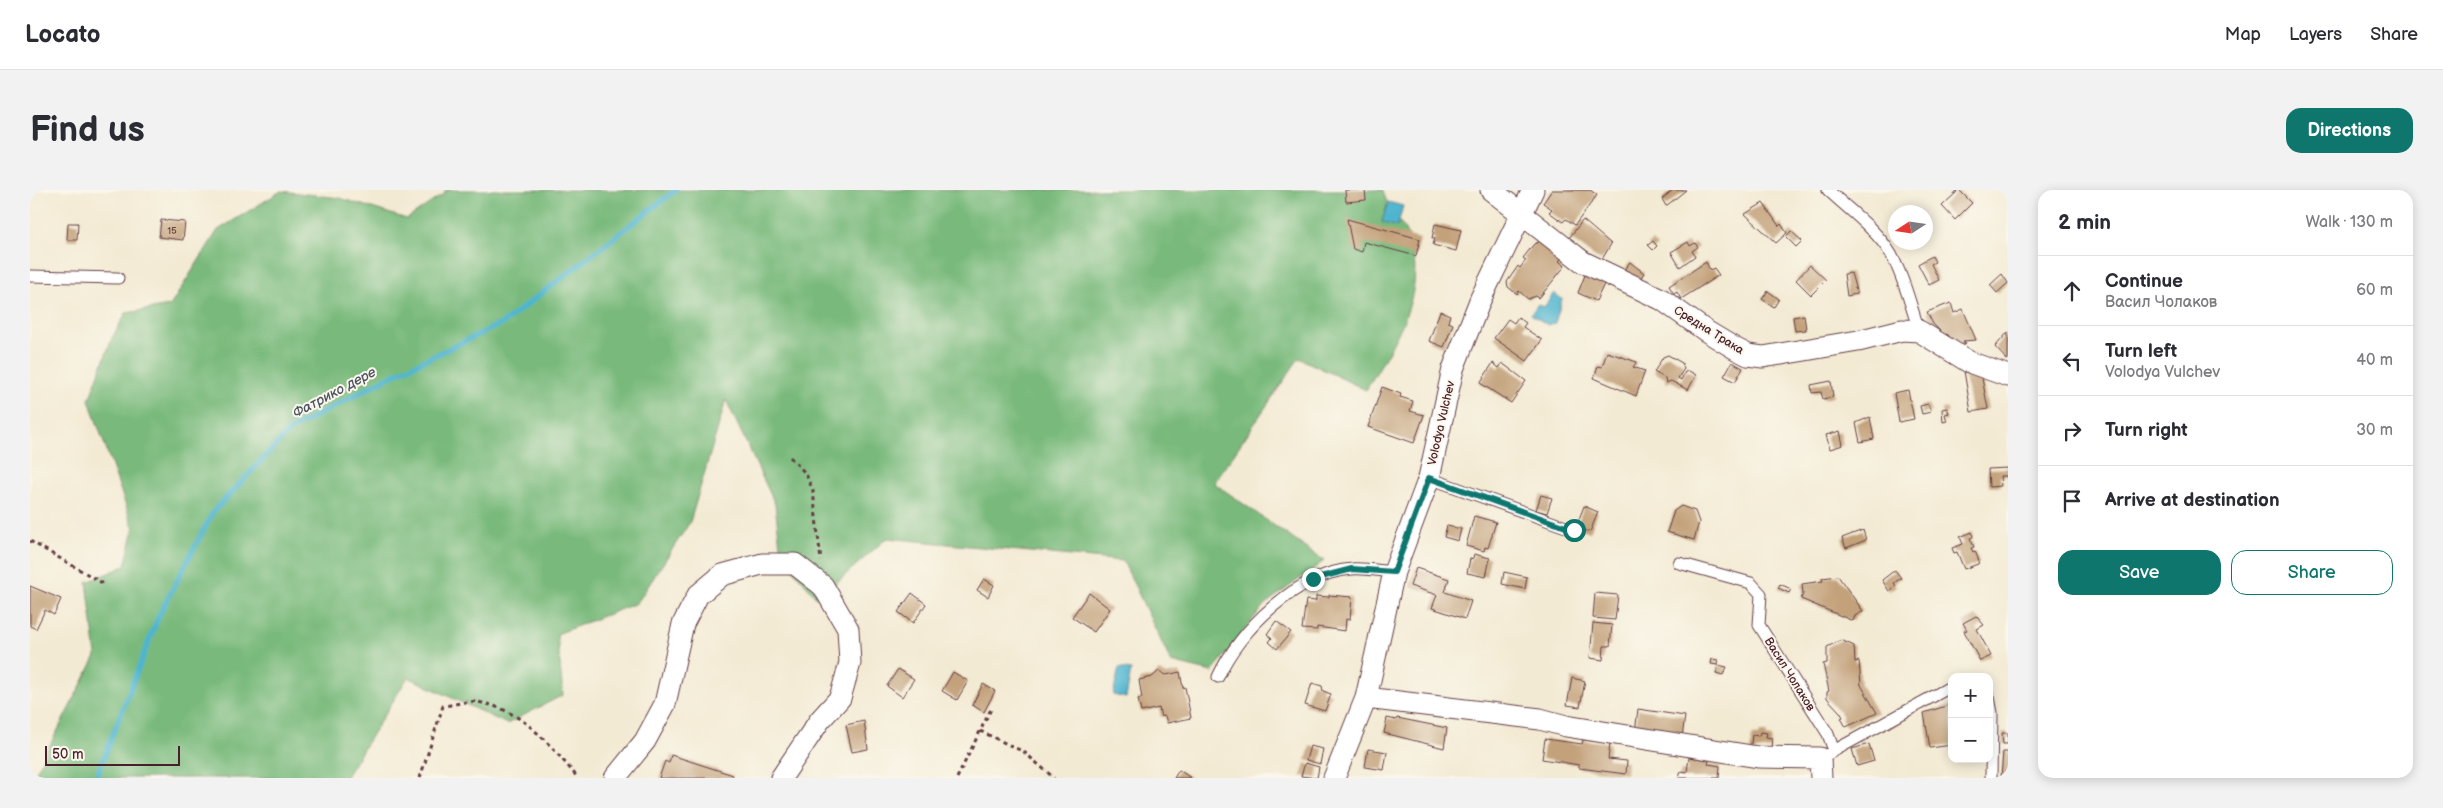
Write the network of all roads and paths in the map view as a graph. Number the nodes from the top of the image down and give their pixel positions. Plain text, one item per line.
1 (1491, 190) edge
2 (1533, 190) edge
3 (1828, 190) edge
4 (1521, 214) junction
5 (30, 276) edge
6 (118, 278) dead end
7 (1919, 331) junction
8 (2008, 376) edge
9 (790, 457) dead end
10 (1429, 478) junction
11 (1574, 530) dead end
12 (30, 541) edge
13 (1680, 563) dead end
14 (1394, 572) junction
15 (106, 584) dead end
16 (823, 586) junction
17 (1218, 677) dead end
18 (1948, 688) edge
19 (1366, 698) junction
20 (992, 707) dead end
21 (1992, 718) edge
22 (980, 731) junction
23 (1825, 762) edge
24 (420, 778) edge
25 (578, 778) edge
26 (615, 778) edge
27 (780, 778) edge
28 (957, 778) edge
29 (1054, 778) edge
30 (1334, 778) edge
31 (1991, 778) edge

1 - 4 street, Средна Трака
2 - 4 street, Volodya Vulchev
3 - 7 lane
4 - 7 street, Средна Трака
4 - 10 street, Volodya Vulchev
5 - 6 lane
7 - 8 street
9 - 16 path
10 - 11 lane
10 - 14 street, Volodya Vulchev
12 - 15 path
13 - 23 lane, Васил Чолаков
14 - 17 lane
14 - 19 street, Volodya Vulchev
16 - 26 street
16 - 27 street
18 - 23 lane
19 - 23 street
19 - 30 street, Volodya Vulchev
20 - 22 path
21 - 31 lane
22 - 28 path
22 - 29 path
24 - 25 path

